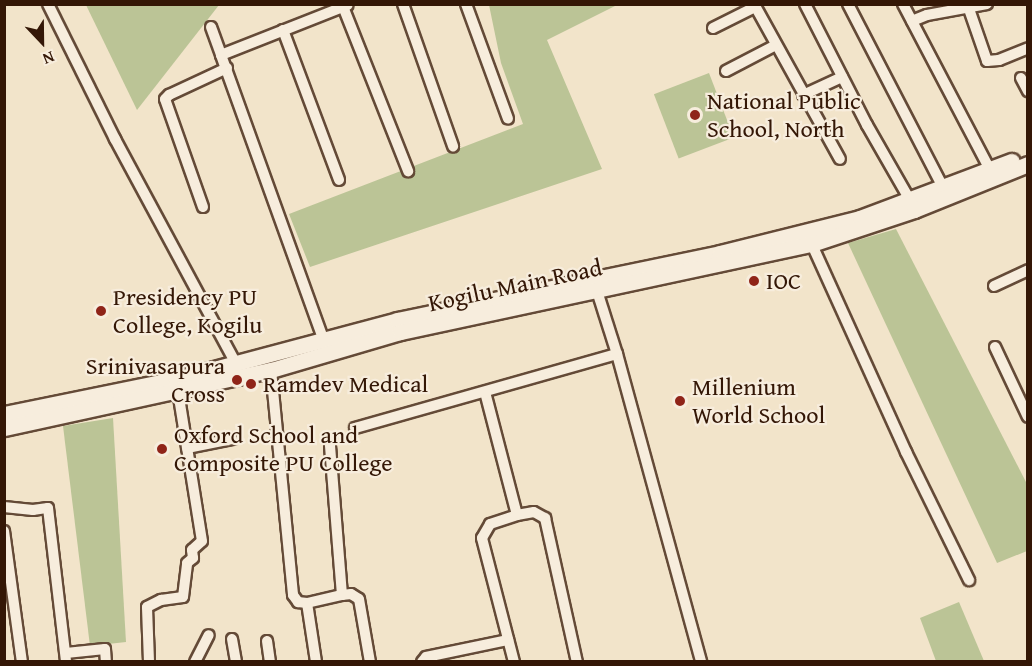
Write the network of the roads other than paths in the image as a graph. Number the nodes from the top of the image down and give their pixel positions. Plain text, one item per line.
1 (48, 4) edge
2 (403, 4) edge
3 (466, 4) edge
4 (806, 4) edge
5 (848, 4) edge
6 (903, 4) edge
7 (987, 4) edge
8 (344, 5) edge
9 (754, 6) edge
10 (942, 8) edge
11 (969, 9) junction
12 (912, 21) junction
13 (211, 27) dead end
14 (713, 28) dead end
15 (283, 30) junction
16 (776, 45) junction
17 (1028, 48) edge
18 (221, 55) junction
19 (227, 68) junction
20 (726, 71) dead end
21 (842, 77) junction
22 (1022, 78) dead end
23 (1028, 91) edge
24 (803, 95) junction
25 (508, 119) dead end
26 (453, 146) dead end
27 (1028, 156) edge
28 (840, 159) dead end
29 (1028, 164) edge
30 (989, 168) junction
31 (408, 171) dead end
32 (339, 180) dead end
33 (943, 187) junction
34 (910, 200) junction
35 (203, 207) dead end
36 (808, 238) junction
37 (1028, 270) edge
38 (994, 286) dead end
39 (597, 291) junction
40 (326, 347) junction
41 (994, 347) dead end
42 (617, 354) junction
43 (236, 364) junction
44 (271, 370) junction
45 (177, 385) junction
46 (485, 392) junction
47 (4, 414) edge
48 (1028, 417) edge
49 (4, 428) edge
50 (356, 428) dead end
51 (232, 439) dead end
52 (330, 445) dead end
53 (187, 448) junction
54 (4, 507) edge
55 (517, 515) junction
56 (4, 531) edge
57 (969, 580) dead end
58 (342, 595) junction
59 (307, 603) junction
60 (209, 635) dead end
61 (232, 639) dead end
62 (508, 640) junction
63 (267, 641) dead end
64 (66, 657) edge
65 (107, 661) edge
66 (22, 662) edge
67 (149, 662) edge
68 (195, 662) edge
69 (236, 662) edge
70 (270, 662) edge
71 (316, 662) edge
72 (370, 662) edge
73 (422, 662) edge
74 (514, 662) edge
75 (577, 662) edge
76 (701, 662) edge

1 - 43 street
2 - 26 street
3 - 25 street
4 - 21 street
5 - 33 street
6 - 12 street
7 - 11 street
8 - 15 street
8 - 31 street
9 - 14 street
9 - 16 street
10 - 11 street
10 - 12 street
11 - 17 street
12 - 30 street
13 - 18 street
15 - 18 street
15 - 32 street
16 - 20 street
16 - 24 street
18 - 19 street
19 - 35 street
19 - 40 street
21 - 24 street
21 - 34 street
22 - 23 street
24 - 28 street
27 - 30 main road, Kogilu Main Road
29 - 36 main road, Kogilu Main Road
30 - 33 main road, Kogilu Main Road
33 - 34 main road, Kogilu Main Road
34 - 36 main road, Kogilu Main Road
36 - 39 main road, Kogilu Main Road
36 - 40 main road, Kogilu Main Road
36 - 57 street
37 - 38 street
39 - 40 main road, Kogilu Main Road
39 - 42 street
40 - 43 main road, Kogilu Main Road
40 - 44 main road, Kogilu Main Road
41 - 48 street
42 - 46 street
42 - 76 street
43 - 45 main road, Kogilu Main Road
44 - 45 main road, Kogilu Main Road
44 - 59 street
45 - 47 main road, Kogilu Main Road
45 - 49 main road, Kogilu Main Road
45 - 53 street
46 - 50 street
46 - 55 street
51 - 53 street
52 - 58 street
53 - 67 street
54 - 64 street
55 - 62 street
55 - 75 street
56 - 66 street
58 - 59 street
58 - 72 street
59 - 71 street
60 - 68 street
61 - 69 street
62 - 73 street
62 - 74 street
63 - 70 street
64 - 65 street

